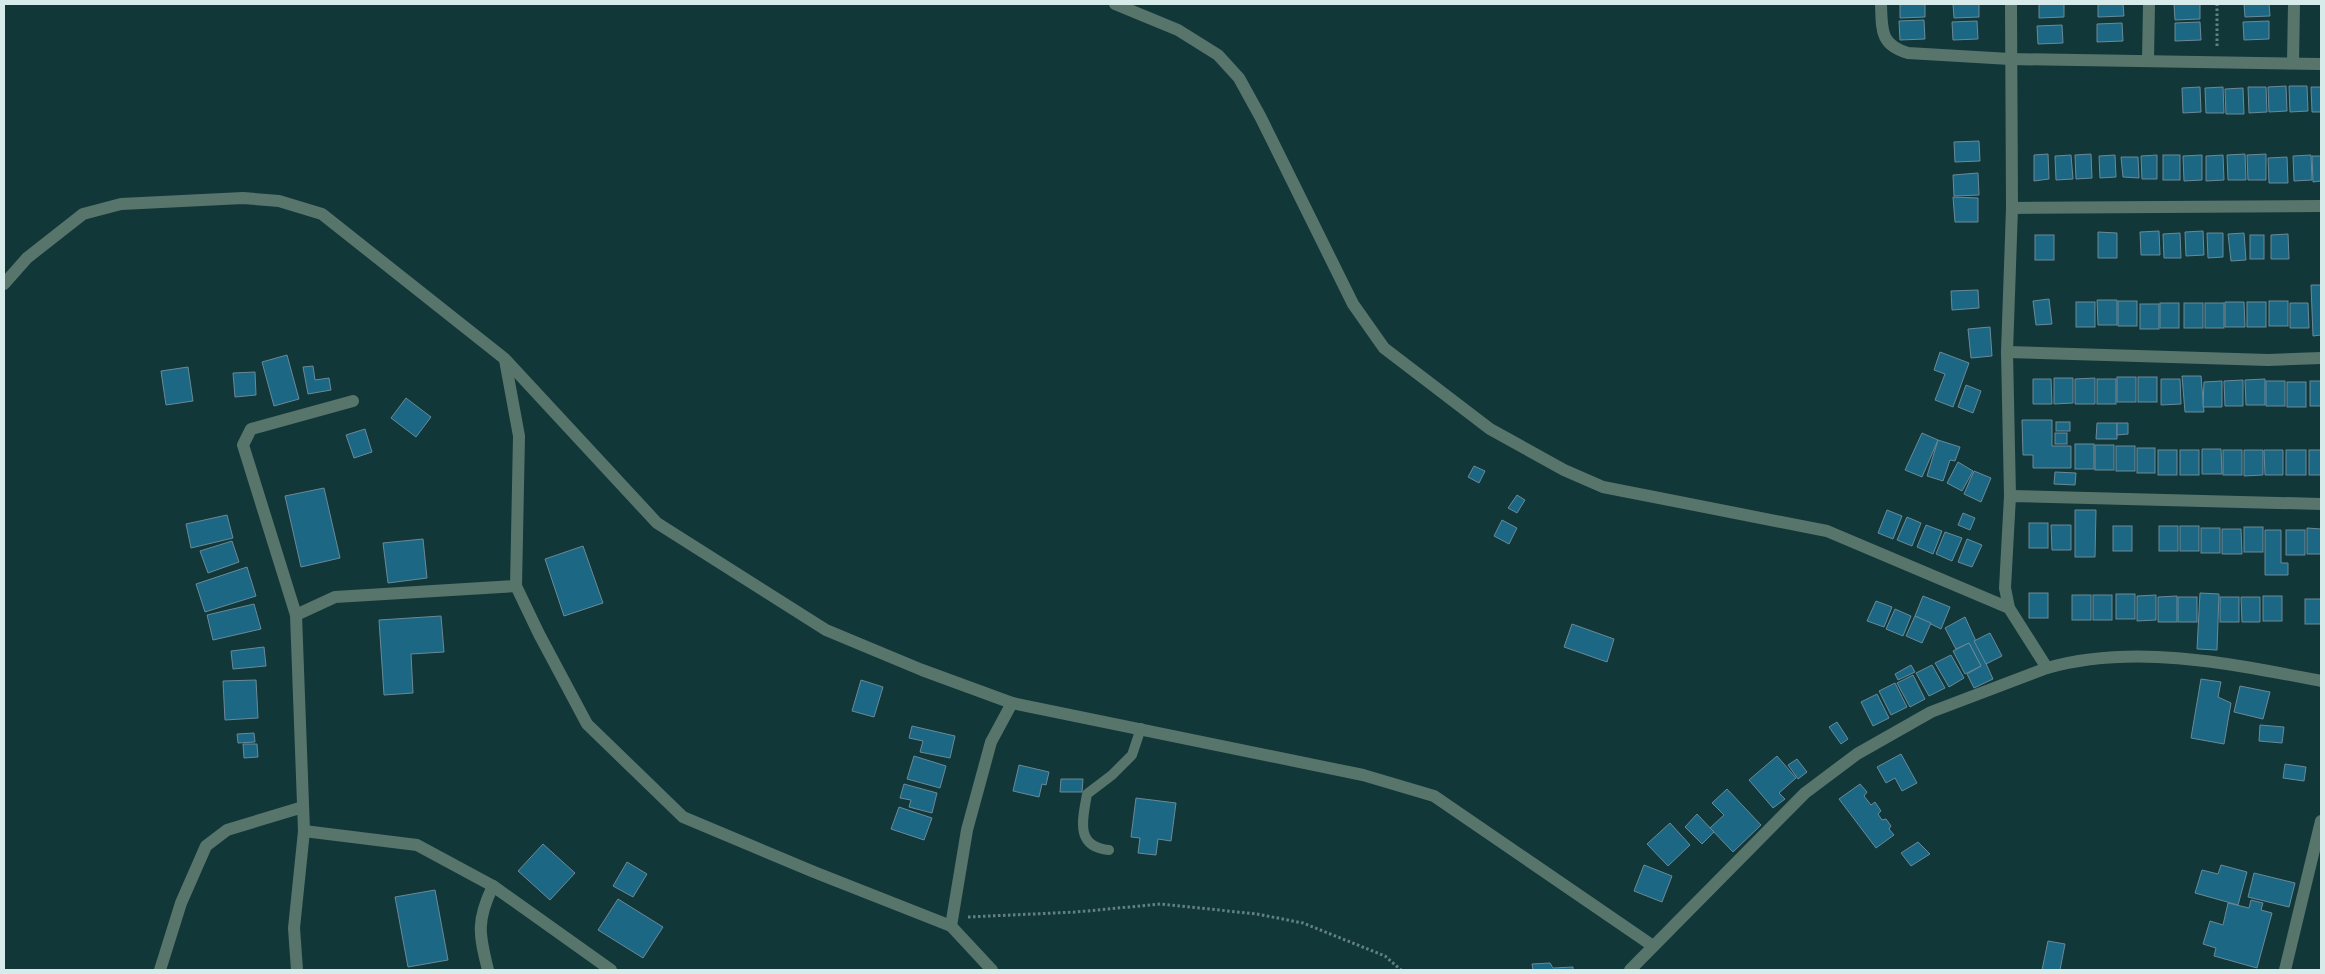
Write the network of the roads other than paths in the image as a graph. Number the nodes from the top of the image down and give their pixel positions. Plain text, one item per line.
1 (1114, 4) edge
2 (1882, 4) edge
3 (2011, 4) edge
4 (2149, 4) edge
5 (2294, 4) edge
6 (2010, 59) junction
7 (2148, 60) junction
8 (2293, 63) junction
9 (2321, 64) edge
10 (2321, 206) edge
11 (2012, 208) junction
12 (4, 284) edge
13 (2007, 352) junction
14 (2321, 358) edge
15 (505, 359) junction
16 (352, 401) dead end
17 (2010, 496) junction
18 (2321, 504) edge
19 (516, 586) junction
20 (2008, 608) junction
21 (296, 615) junction
22 (2047, 668) junction
23 (2321, 682) edge
24 (1012, 703) junction
25 (1141, 728) junction
26 (304, 807) junction
27 (2321, 821) edge
28 (304, 831) junction
29 (1109, 850) dead end
30 (493, 886) junction
31 (953, 922) junction
32 (1652, 946) junction
33 (160, 970) edge
34 (297, 970) edge
35 (488, 970) edge
36 (611, 970) edge
37 (992, 970) edge
38 (1630, 970) edge
39 (2286, 970) edge

1 - 20 street
2 - 6 street
3 - 6 street
4 - 7 street
5 - 8 street
6 - 7 street
6 - 11 street
7 - 8 street
8 - 9 street
10 - 11 street
11 - 13 street
12 - 15 street
13 - 14 street
13 - 17 street
15 - 19 street
15 - 24 street
16 - 21 street
17 - 18 street
17 - 20 street
19 - 21 street
19 - 31 street
20 - 22 street
21 - 26 street
22 - 23 street
22 - 32 street
24 - 25 street
24 - 31 street
25 - 29 lane
25 - 32 street
26 - 28 street
26 - 33 street
27 - 39 street
28 - 30 street
28 - 34 street
30 - 35 street
30 - 36 street
31 - 37 street
32 - 38 street

